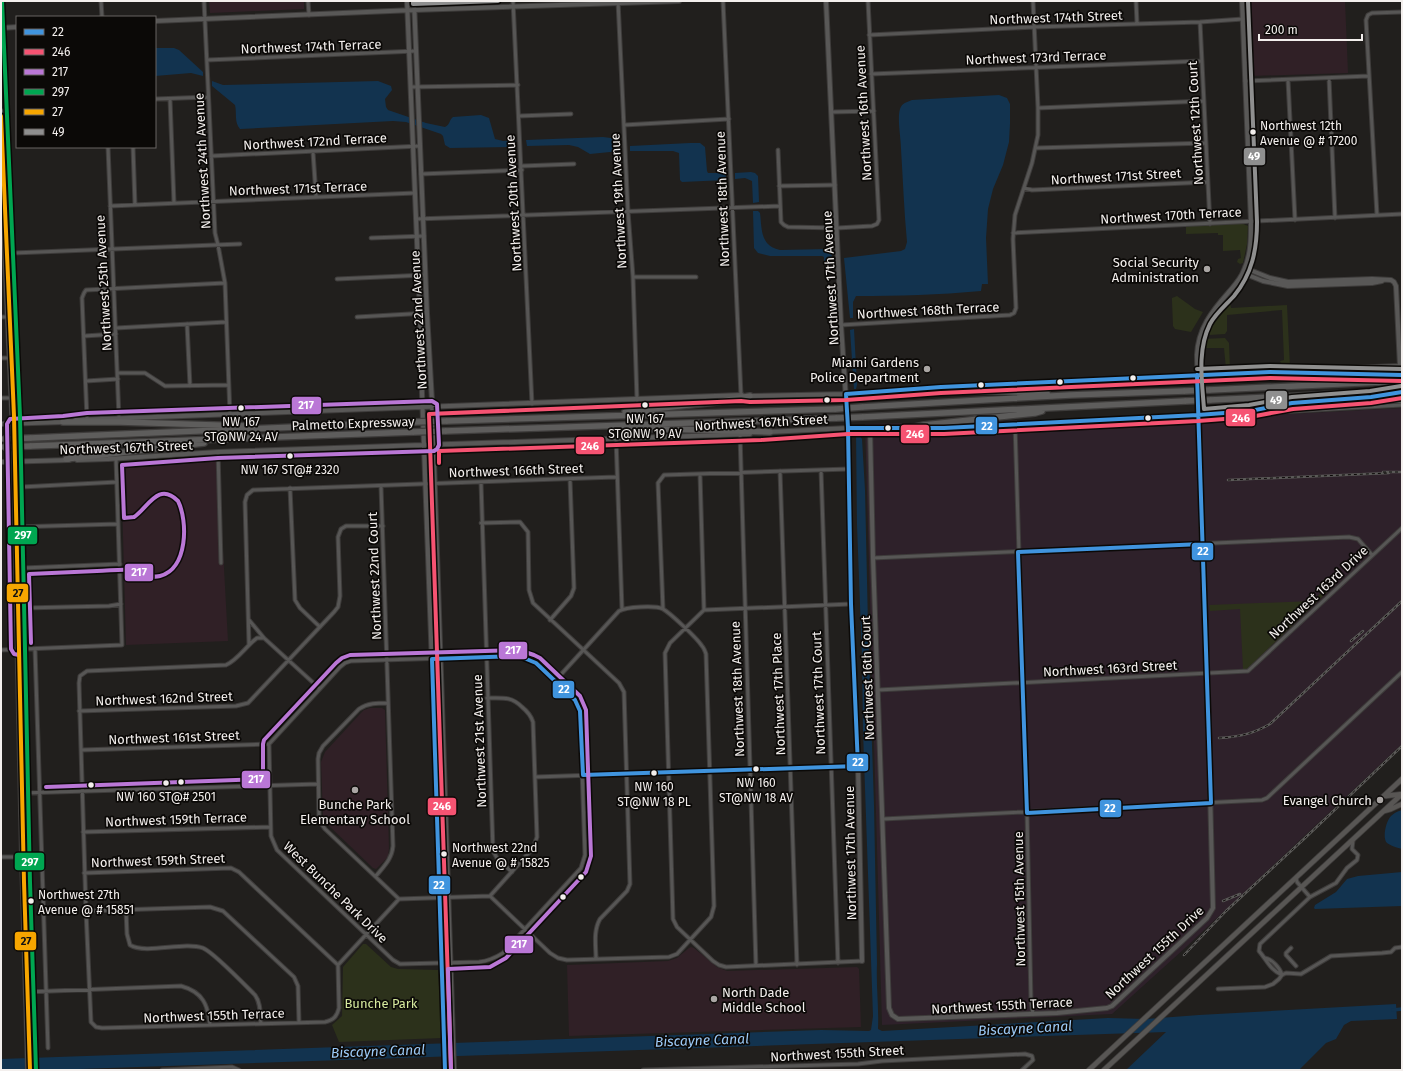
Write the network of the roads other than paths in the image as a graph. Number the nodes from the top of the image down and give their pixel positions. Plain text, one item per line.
1 (2, 1) edge
2 (101, 1) edge
3 (204, 1) edge
4 (308, 1) edge
5 (407, 1) edge
6 (414, 1) edge
7 (513, 1) edge
8 (679, 1) edge
9 (723, 1) edge
10 (826, 1) edge
11 (868, 1) edge
12 (1033, 1) edge
13 (1136, 1) edge
14 (1242, 1) edge
15 (619, 2) edge
16 (513, 6) junction
17 (408, 10) junction
18 (414, 10) junction
19 (1402, 12) edge
20 (309, 15) junction
21 (102, 16) edge
22 (205, 19) junction
23 (1243, 19) junction
24 (156, 21) edge
25 (1200, 22) junction
26 (1137, 23) junction
27 (16, 27) edge
28 (1034, 27) junction
29 (2, 28) edge
30 (869, 35) junction
31 (416, 51) junction
32 (409, 52) junction
33 (207, 60) junction
34 (1202, 60) junction
35 (1037, 67) junction
36 (871, 74) junction
37 (1369, 76) junction
38 (1329, 78) junction
39 (1288, 80) junction
40 (1244, 81) junction
41 (518, 85) junction
42 (411, 87) junction
43 (418, 87) junction
44 (208, 97) junction
45 (170, 98) junction
46 (156, 99) edge
47 (1204, 101) junction
48 (1038, 108) junction
49 (4, 111) edge
50 (874, 111) junction
51 (832, 112) junction
52 (571, 114) dead end
53 (519, 116) junction
54 (729, 119) junction
55 (624, 125) junction
56 (1206, 143) junction
57 (420, 146) junction
58 (414, 147) junction
59 (108, 148) edge
60 (133, 148) edge
61 (1036, 148) junction
62 (778, 150) dead end
63 (313, 152) junction
64 (211, 156) junction
65 (574, 164) dead end
66 (522, 166) junction
67 (1, 167) edge
68 (522, 170) junction
69 (421, 174) junction
70 (2, 182) edge
71 (10, 182) junction
72 (1208, 182) junction
73 (835, 185) junction
74 (780, 186) junction
75 (1024, 188) junction
76 (415, 193) junction
77 (316, 196) junction
78 (213, 201) junction
79 (174, 203) junction
80 (135, 205) junction
81 (110, 206) junction
82 (780, 206) junction
83 (732, 208) junction
84 (628, 212) junction
85 (1402, 214) edge
86 (1377, 215) junction
87 (523, 216) junction
88 (1335, 218) junction
89 (416, 219) junction
90 (423, 219) junction
91 (1295, 220) junction
92 (1251, 222) junction
93 (1210, 224) junction
94 (838, 228) junction
95 (1013, 233) junction
96 (3, 236) edge
97 (424, 236) junction
98 (417, 237) junction
99 (371, 238) dead end
100 (240, 244) dead end
101 (218, 245) junction
102 (112, 249) junction
103 (13, 253) junction
104 (1244, 270) junction
105 (419, 275) junction
106 (425, 276) junction
107 (3, 277) edge
108 (633, 277) junction
109 (696, 277) dead end
110 (337, 279) dead end
111 (225, 283) junction
112 (114, 288) junction
113 (7, 302) junction
114 (15, 314) junction
115 (420, 314) junction
116 (427, 314) junction
117 (1, 317) edge
118 (8, 317) junction
119 (357, 317) dead end
120 (226, 322) junction
121 (187, 324) junction
122 (841, 325) junction
123 (116, 328) junction
124 (16, 331) junction
125 (116, 334) junction
126 (84, 336) junction
127 (1, 358) edge
128 (9, 358) junction
129 (1401, 366) edge
130 (1270, 372) junction
131 (118, 373) junction
132 (1197, 375) junction
133 (1402, 375) edge
134 (118, 379) junction
135 (86, 381) junction
136 (1402, 381) edge
137 (229, 385) junction
138 (190, 386) junction
139 (916, 389) junction
140 (1402, 391) edge
141 (846, 394) junction
142 (741, 395) junction
143 (1070, 395) junction
144 (750, 396) junction
145 (1297, 396) junction
146 (1, 398) edge
147 (11, 398) junction
148 (636, 400) junction
149 (1402, 400) edge
150 (532, 404) junction
151 (1402, 405) edge
152 (432, 407) junction
153 (423, 408) junction
154 (1052, 408) junction
155 (1224, 414) joint
156 (230, 415) junction
157 (1198, 415) junction
158 (575, 417) junction
159 (119, 418) junction
160 (87, 419) junction
161 (63, 422) junction
162 (1, 424) edge
163 (12, 424) junction
164 (20, 424) junction
165 (1015, 424) junction
166 (607, 426) junction
167 (268, 428) junction
168 (848, 428) junction
169 (870, 428) junction
170 (911, 428) junction
171 (770, 432) junction
172 (740, 434) junction
173 (616, 438) junction
174 (2, 439) edge
175 (230, 440) junction
176 (433, 444) junction
177 (424, 445) junction
178 (2, 447) edge
179 (218, 452) junction
180 (116, 459) junction
181 (66, 460) junction
182 (13, 461) junction
183 (20, 461) junction
184 (1, 462) edge
185 (849, 469) junction
186 (821, 470) junction
187 (780, 471) junction
188 (740, 472) junction
189 (700, 474) junction
190 (616, 477) junction
191 (570, 478) junction
192 (117, 482) junction
193 (480, 482) junction
194 (426, 483) junction
195 (434, 483) junction
196 (381, 486) junction
197 (21, 487) junction
198 (290, 488) junction
199 (481, 523) junction
200 (118, 524) junction
201 (383, 526) junction
202 (15, 527) junction
203 (22, 527) junction
204 (1402, 528) edge
205 (1202, 544) junction
206 (1018, 552) junction
207 (1372, 554) junction
208 (873, 558) junction
209 (221, 563) dead end
210 (120, 564) junction
211 (23, 568) junction
212 (121, 604) junction
213 (851, 604) junction
214 (825, 606) junction
215 (786, 607) junction
216 (24, 608) junction
217 (622, 609) junction
218 (663, 609) junction
219 (744, 609) junction
220 (704, 610) junction
221 (248, 620) junction
222 (550, 620) junction
223 (253, 626) junction
224 (248, 628) junction
225 (320, 628) junction
226 (684, 628) junction
227 (258, 632) junction
228 (249, 638) junction
229 (264, 638) junction
230 (256, 639) junction
231 (249, 644) junction
232 (35, 648) junction
233 (17, 649) junction
234 (25, 649) junction
235 (1, 650) edge
236 (584, 651) junction
237 (485, 657) junction
238 (440, 658) junction
239 (432, 659) junction
240 (388, 660) junction
241 (289, 661) junction
242 (1248, 671) joint
243 (1402, 672) edge
244 (1207, 673) junction
245 (555, 681) junction
246 (1023, 683) junction
247 (320, 688) junction
248 (878, 690) junction
249 (487, 698) junction
250 (27, 703) junction
251 (388, 703) junction
252 (18, 704) junction
253 (80, 711) junction
254 (269, 744) junction
255 (81, 750) junction
256 (858, 766) junction
257 (830, 767) junction
258 (790, 768) junction
259 (750, 769) junction
260 (709, 770) junction
261 (669, 772) junction
262 (627, 773) junction
263 (583, 775) junction
264 (535, 777) junction
265 (1402, 779) edge
266 (318, 784) junction
267 (269, 785) junction
268 (82, 791) junction
269 (40, 792) junction
270 (20, 793) junction
271 (28, 793) junction
272 (1402, 794) edge
273 (1384, 796) junction
274 (1210, 803) junction
275 (1402, 804) edge
276 (1384, 811) junction
277 (1027, 813) junction
278 (883, 820) junction
279 (270, 827) junction
280 (83, 832) junction
281 (1353, 839) junction
282 (1, 857) edge
283 (22, 857) junction
284 (512, 872) junction
285 (84, 873) junction
286 (376, 876) junction
287 (1296, 878) junction
288 (1302, 886) junction
289 (30, 896) junction
290 (490, 896) junction
291 (440, 897) junction
292 (448, 897) junction
293 (1310, 897) junction
294 (399, 899) junction
295 (126, 910) junction
296 (86, 911) junction
297 (524, 929) junction
298 (366, 934) junction
299 (690, 940) junction
300 (1402, 947) edge
301 (1291, 948) dead end
302 (596, 959) junction
303 (862, 961) joint
304 (442, 963) junction
305 (450, 963) junction
306 (838, 963) junction
307 (338, 965) junction
308 (797, 965) junction
309 (756, 966) junction
310 (1296, 966) dead end
311 (1282, 975) junction
312 (1218, 989) dead end
313 (89, 990) junction
314 (26, 992) junction
315 (33, 992) junction
316 (46, 992) junction
317 (1107, 1008) joint
318 (1033, 1014) junction
319 (898, 1019) joint
320 (300, 1022) junction
321 (261, 1024) junction
322 (210, 1025) junction
323 (48, 1048) dead end
324 (763, 1068) edge
325 (28, 1070) edge
326 (36, 1070) edge
327 (162, 1070) edge
328 (239, 1070) edge
329 (445, 1070) edge
330 (454, 1070) edge
331 (643, 1070) edge
332 (658, 1070) edge
333 (1022, 1070) edge
334 (1089, 1070) edge
335 (1104, 1070) edge

1 - 29 main road
2 - 21 street
3 - 22 street, Northwest 24th Avenue
4 - 20 street
5 - 17 street, Northwest 22nd Avenue
6 - 18 street, Northwest 22nd Avenue
7 - 16 street, Northwest 20th Avenue
8 - 15 street
9 - 54 street, Northwest 18th Avenue
10 - 51 street, Northwest 17th Avenue
11 - 30 street, Northwest 16th Avenue
12 - 28 street
13 - 26 street
14 - 23 street
15 - 16 street
15 - 55 street, Northwest 19th Avenue
16 - 18 street
16 - 41 street, Northwest 20th Avenue
17 - 18 street
17 - 20 street
17 - 32 street, Northwest 22nd Avenue
18 - 31 street, Northwest 22nd Avenue
19 - 37 street
20 - 22 street
22 - 24 street
22 - 33 street, Northwest 24th Avenue
23 - 25 street, Northwest 174th Street
23 - 40 street
25 - 26 street, Northwest 174th Street
25 - 34 street, Northwest 12th Court
26 - 28 street, Northwest 174th Street
27 - 29 street
28 - 30 street, Northwest 174th Street
28 - 35 street
29 - 49 main road
30 - 36 street, Northwest 16th Avenue
31 - 32 street, Northwest 174th Terrace
31 - 43 street, Northwest 22nd Avenue
32 - 33 street, Northwest 174th Terrace
32 - 42 street, Northwest 22nd Avenue
33 - 44 street, Northwest 24th Avenue
34 - 35 street, Northwest 173rd Terrace
34 - 47 street, Northwest 12th Court
35 - 36 street, Northwest 173rd Terrace
35 - 48 street
36 - 50 street, Northwest 16th Avenue
37 - 38 street
37 - 86 street
38 - 39 street
38 - 88 street
39 - 40 street
39 - 91 street
40 - 92 street
41 - 43 street
41 - 53 street, Northwest 20th Avenue
42 - 43 street
42 - 58 street, Northwest 22nd Avenue
43 - 57 street, Northwest 22nd Avenue
44 - 45 street
44 - 64 street, Northwest 24th Avenue
45 - 46 street
45 - 79 street
47 - 48 street
47 - 56 street, Northwest 12th Court
48 - 61 street
49 - 71 main road
50 - 51 street
50 - 94 street, Northwest 16th Avenue
51 - 73 street, Northwest 17th Avenue
52 - 53 street
53 - 66 street, Northwest 20th Avenue
54 - 55 street
54 - 83 street, Northwest 18th Avenue
55 - 84 street, Northwest 19th Avenue
56 - 61 street
56 - 72 street, Northwest 12th Court
57 - 58 street, Northwest 172nd Terrace
57 - 69 street, Northwest 22nd Avenue
58 - 63 street, Northwest 172nd Terrace
58 - 76 street, Northwest 22nd Avenue
59 - 81 street, Northwest 25th Avenue
60 - 80 street
61 - 75 street
62 - 74 street
63 - 64 street, Northwest 172nd Terrace
63 - 77 street
64 - 78 street, Northwest 24th Avenue
65 - 66 street
66 - 68 street, Northwest 20th Avenue
67 - 70 main road
68 - 69 street
68 - 87 street, Northwest 20th Avenue
69 - 90 street, Northwest 22nd Avenue
70 - 71 main road
70 - 96 main road
71 - 103 main road
72 - 75 street, Northwest 171st Street
72 - 93 street, Northwest 12th Court
73 - 74 street
73 - 94 street, Northwest 17th Avenue
74 - 82 street
75 - 95 street
76 - 77 street, Northwest 171st Terrace
76 - 89 street, Northwest 22nd Avenue
77 - 78 street, Northwest 171st Terrace
78 - 79 street, Northwest 171st Terrace
78 - 101 street, Northwest 24th Avenue
79 - 80 street, Northwest 171st Terrace
80 - 81 street, Northwest 171st Terrace
81 - 102 street, Northwest 25th Avenue
82 - 83 street
82 - 94 street
83 - 84 street
83 - 142 street, Northwest 18th Avenue
84 - 87 street
84 - 108 street, Northwest 19th Avenue
85 - 86 street, Northwest 170th Terrace
86 - 88 street, Northwest 170th Terrace
87 - 90 street
87 - 150 street, Northwest 20th Avenue
88 - 91 street, Northwest 170th Terrace
89 - 90 street
89 - 98 street, Northwest 22nd Avenue
90 - 97 street, Northwest 22nd Avenue
91 - 92 street, Northwest 170th Terrace
92 - 93 street, Northwest 170th Terrace
92 - 104 street
93 - 95 street, Northwest 170th Terrace
94 - 122 street, Northwest 17th Avenue
95 - 122 street, Northwest 168th Terrace
96 - 103 main road
96 - 107 main road
97 - 98 street
97 - 106 street, Northwest 22nd Avenue
98 - 99 street
98 - 105 street, Northwest 22nd Avenue
100 - 101 street
101 - 102 street
101 - 111 street, Northwest 24th Avenue
102 - 103 street
102 - 112 street, Northwest 25th Avenue
103 - 114 main road
104 - 129 street
104 - 132 street
105 - 106 street
105 - 110 street
105 - 115 street, Northwest 22nd Avenue
106 - 116 street, Northwest 22nd Avenue
107 - 113 main road
108 - 109 street
108 - 148 street, Northwest 19th Avenue
111 - 112 street
111 - 120 street, Northwest 24th Avenue
112 - 123 street, Northwest 25th Avenue
112 - 126 street
113 - 114 main road
113 - 118 main road
114 - 124 main road
115 - 116 street
115 - 119 street
115 - 153 street, Northwest 22nd Avenue
116 - 152 street, Northwest 22nd Avenue
117 - 118 street
118 - 124 main road
118 - 128 main road
120 - 121 street
120 - 137 street, Northwest 24th Avenue
121 - 123 street
121 - 138 street
122 - 141 street, Northwest 17th Avenue
123 - 125 street, Northwest 25th Avenue
124 - 164 main road
125 - 126 street
125 - 131 street, Northwest 25th Avenue
126 - 135 street
127 - 128 street
128 - 147 main road
129 - 130 street, Northwest 167th Street
130 - 132 street, Northwest 167th Street
130 - 133 highway
131 - 134 street, Northwest 25th Avenue
131 - 138 street
132 - 139 street, Northwest 167th Street
132 - 157 street
134 - 135 street
134 - 159 street, Northwest 25th Avenue
135 - 160 street
136 - 143 highway, Palmetto Expressway, bridge
137 - 138 street
137 - 156 street, Northwest 24th Avenue
139 - 141 street, Northwest 167th Street
139 - 143 highway
140 - 145 highway, Palmetto Expressway
141 - 144 street, Northwest 167th Street
141 - 168 street, Northwest 17th Avenue
142 - 144 street, Northwest 167th Street
142 - 148 street, Northwest 167th Street
143 - 158 highway, Palmetto Expressway, bridge
144 - 158 highway
145 - 149 highway
145 - 154 highway, Palmetto Expressway, bridge
146 - 147 street
147 - 163 main road
148 - 150 street, Northwest 167th Street
150 - 152 street, Northwest 167th Street
151 - 155 street, Northwest 167th Street
152 - 153 street, Northwest 167th Street
152 - 176 street, Northwest 22nd Avenue
153 - 156 street, Northwest 167th Street
153 - 177 street, Northwest 22nd Avenue
154 - 166 highway, Palmetto Expressway, bridge
154 - 170 highway
155 - 157 street, Northwest 167th Street
156 - 159 street, Northwest 167th Street
157 - 165 street, Northwest 167th Street
157 - 205 street
158 - 167 highway, Palmetto Expressway, bridge
159 - 160 street, Northwest 167th Street
160 - 161 street, Northwest 167th Street
161 - 164 street, Northwest 167th Street
161 - 167 highway
162 - 163 street
163 - 164 street, Northwest 167th Street
163 - 182 main road
164 - 183 main road
165 - 170 street, Northwest 167th Street
165 - 206 street, Northwest 15th Avenue
166 - 171 highway
166 - 175 highway, Palmetto Expressway, bridge
167 - 174 highway, Palmetto Expressway, bridge
168 - 169 street, Northwest 167th Street
168 - 171 street, Northwest 167th Street
168 - 185 street, Northwest 17th Avenue
169 - 170 street, Northwest 167th Street
169 - 208 street, Northwest 16th Court
171 - 172 street, Northwest 167th Street
172 - 173 street, Northwest 167th Street
172 - 188 street, Northwest 18th Avenue
173 - 176 street, Northwest 167th Street
173 - 190 street
175 - 178 highway, Palmetto Expressway, bridge
175 - 181 highway
176 - 177 street, Northwest 167th Street
176 - 195 street, Northwest 22nd Avenue
177 - 179 street, Northwest 167th Street
177 - 194 street, Northwest 22nd Avenue
179 - 180 street, Northwest 167th Street
179 - 209 street
180 - 181 street, Northwest 167th Street
180 - 192 street
181 - 183 street, Northwest 167th Street
182 - 183 street, Northwest 167th Street
182 - 184 street, Northwest 167th Street
182 - 202 main road
183 - 197 main road
185 - 186 street
185 - 213 street, Northwest 17th Avenue
186 - 187 street
186 - 214 street, Northwest 17th Court
187 - 188 street
187 - 215 street, Northwest 17th Place
188 - 189 street
188 - 219 street, Northwest 18th Avenue
189 - 218 street
189 - 220 street
190 - 191 street, Northwest 166th Street
190 - 217 street
191 - 193 street, Northwest 166th Street
191 - 222 street
192 - 197 street
192 - 200 street
193 - 195 street, Northwest 166th Street
193 - 199 street, Northwest 21st Avenue
194 - 195 street, Northwest 166th Street
194 - 196 street, Northwest 166th Street
194 - 239 street, Northwest 22nd Avenue
195 - 238 street, Northwest 22nd Avenue
196 - 198 street, Northwest 166th Street
196 - 201 street, Northwest 22nd Court
197 - 203 main road
198 - 221 street, Northwest 166th Street
198 - 225 street
199 - 222 street
199 - 237 street, Northwest 21st Avenue
200 - 203 street
200 - 210 street
201 - 225 street, Northwest 162nd Street
201 - 240 street, Northwest 22nd Court
202 - 203 street
202 - 233 main road
203 - 211 main road
204 - 207 street, Northwest 163rd Drive
205 - 206 street
205 - 207 street
205 - 244 street
206 - 208 street
206 - 246 street, Northwest 15th Avenue
207 - 242 street, Northwest 163rd Drive
208 - 248 street, Northwest 16th Court
210 - 211 street
210 - 212 street
211 - 216 main road
212 - 216 street
212 - 232 street
213 - 214 street
213 - 256 street, Northwest 17th Avenue
214 - 215 street
214 - 257 street, Northwest 17th Court
215 - 219 street
215 - 258 street, Northwest 17th Place
216 - 234 main road
217 - 218 street
217 - 236 street
218 - 226 street
219 - 220 street
219 - 259 street, Northwest 18th Avenue
220 - 226 street
221 - 223 street
221 - 224 street
222 - 236 street
223 - 224 street
223 - 227 street
224 - 228 street
225 - 241 street, Northwest 162nd Street
226 - 260 street
226 - 261 street
227 - 229 street
227 - 230 street
228 - 230 street
228 - 231 street
229 - 230 street
229 - 241 street
230 - 231 street
231 - 253 street
232 - 234 street
232 - 269 street
233 - 234 street
233 - 235 street
233 - 252 main road
234 - 250 main road
236 - 245 street
236 - 262 street
237 - 238 street, West Bunche Park Drive
237 - 245 street, West Bunche Park Drive
237 - 249 street, Northwest 21st Avenue
238 - 239 street
238 - 292 street, Northwest 22nd Avenue
239 - 240 street
239 - 291 street, Northwest 22nd Avenue
240 - 247 street
240 - 251 street, Northwest 22nd Court
241 - 247 street
241 - 253 street, Northwest 162nd Street
242 - 244 street, Northwest 163rd Street
243 - 274 street
244 - 246 street, Northwest 163rd Street
244 - 274 street
245 - 263 street, West Bunche Park Drive
246 - 248 street, Northwest 163rd Street
246 - 277 street, Northwest 15th Avenue
247 - 254 street
248 - 278 street, Northwest 16th Court
249 - 264 street
249 - 284 street, Northwest 21st Avenue
250 - 252 main road
250 - 271 main road
251 - 266 street
251 - 286 street, Northwest 22nd Court
252 - 270 main road
253 - 255 street
254 - 255 street, Northwest 161st Street
254 - 267 street, West Bunche Park Drive
255 - 268 street
256 - 257 street
256 - 303 street, Northwest 17th Avenue
257 - 258 street
257 - 306 street, Northwest 17th Court
258 - 259 street
258 - 308 street, Northwest 17th Place
259 - 260 street
259 - 309 street, Northwest 18th Avenue
260 - 261 street
260 - 299 street
261 - 262 street
261 - 299 street
262 - 263 street
262 - 302 street
263 - 264 street
263 - 297 street, West Bunche Park Drive
264 - 284 street
265 - 273 main road
266 - 267 street
266 - 286 street
267 - 268 street
267 - 279 street, West Bunche Park Drive
268 - 269 street
268 - 280 street
269 - 271 street
269 - 316 street
270 - 271 street
270 - 283 main road
271 - 289 main road
272 - 273 main road
272 - 276 main road
273 - 287 main road
274 - 277 street
274 - 317 street, Northwest 155th Drive
275 - 276 main road
276 - 281 main road
277 - 278 street
277 - 318 street, Northwest 15th Avenue
278 - 319 street, Northwest 16th Court
279 - 280 street, Northwest 159th Terrace
279 - 298 street, West Bunche Park Drive
280 - 285 street
281 - 288 main road
281 - 293 street
282 - 283 street
283 - 289 main road
283 - 314 main road
284 - 290 street
285 - 296 street
285 - 307 street, Northwest 159th Street
286 - 294 street
287 - 288 street
287 - 334 main road
288 - 293 street
288 - 335 main road
289 - 315 main road
290 - 292 street
290 - 297 street
291 - 292 street
291 - 294 street
291 - 304 street, Northwest 22nd Avenue
292 - 305 street, Northwest 22nd Avenue
293 - 311 street
294 - 298 street
295 - 296 street
295 - 320 street
295 - 321 street
296 - 313 street
297 - 302 street
297 - 305 street, West Bunche Park Drive
298 - 304 street, West Bunche Park Drive
298 - 307 street
299 - 302 street
299 - 309 street
300 - 311 street
301 - 310 street
303 - 306 street
304 - 305 street, West Bunche Park Drive
304 - 329 street, Northwest 22nd Avenue
305 - 330 street, Northwest 22nd Avenue
306 - 308 street
307 - 320 street, Northwest 155th Terrace
308 - 309 street
311 - 312 street
313 - 316 street
313 - 322 street
313 - 322 street, Northwest 155th Terrace
314 - 315 street
314 - 325 main road
315 - 316 street
315 - 326 main road
316 - 323 street
317 - 318 street, Northwest 155th Terrace
318 - 319 street, Northwest 155th Terrace
320 - 321 street, Northwest 155th Terrace
321 - 322 street, Northwest 155th Terrace
324 - 332 street, Northwest 155th Street
324 - 333 street, Northwest 155th Street
327 - 328 street
331 - 332 street, Northwest 155th Street

